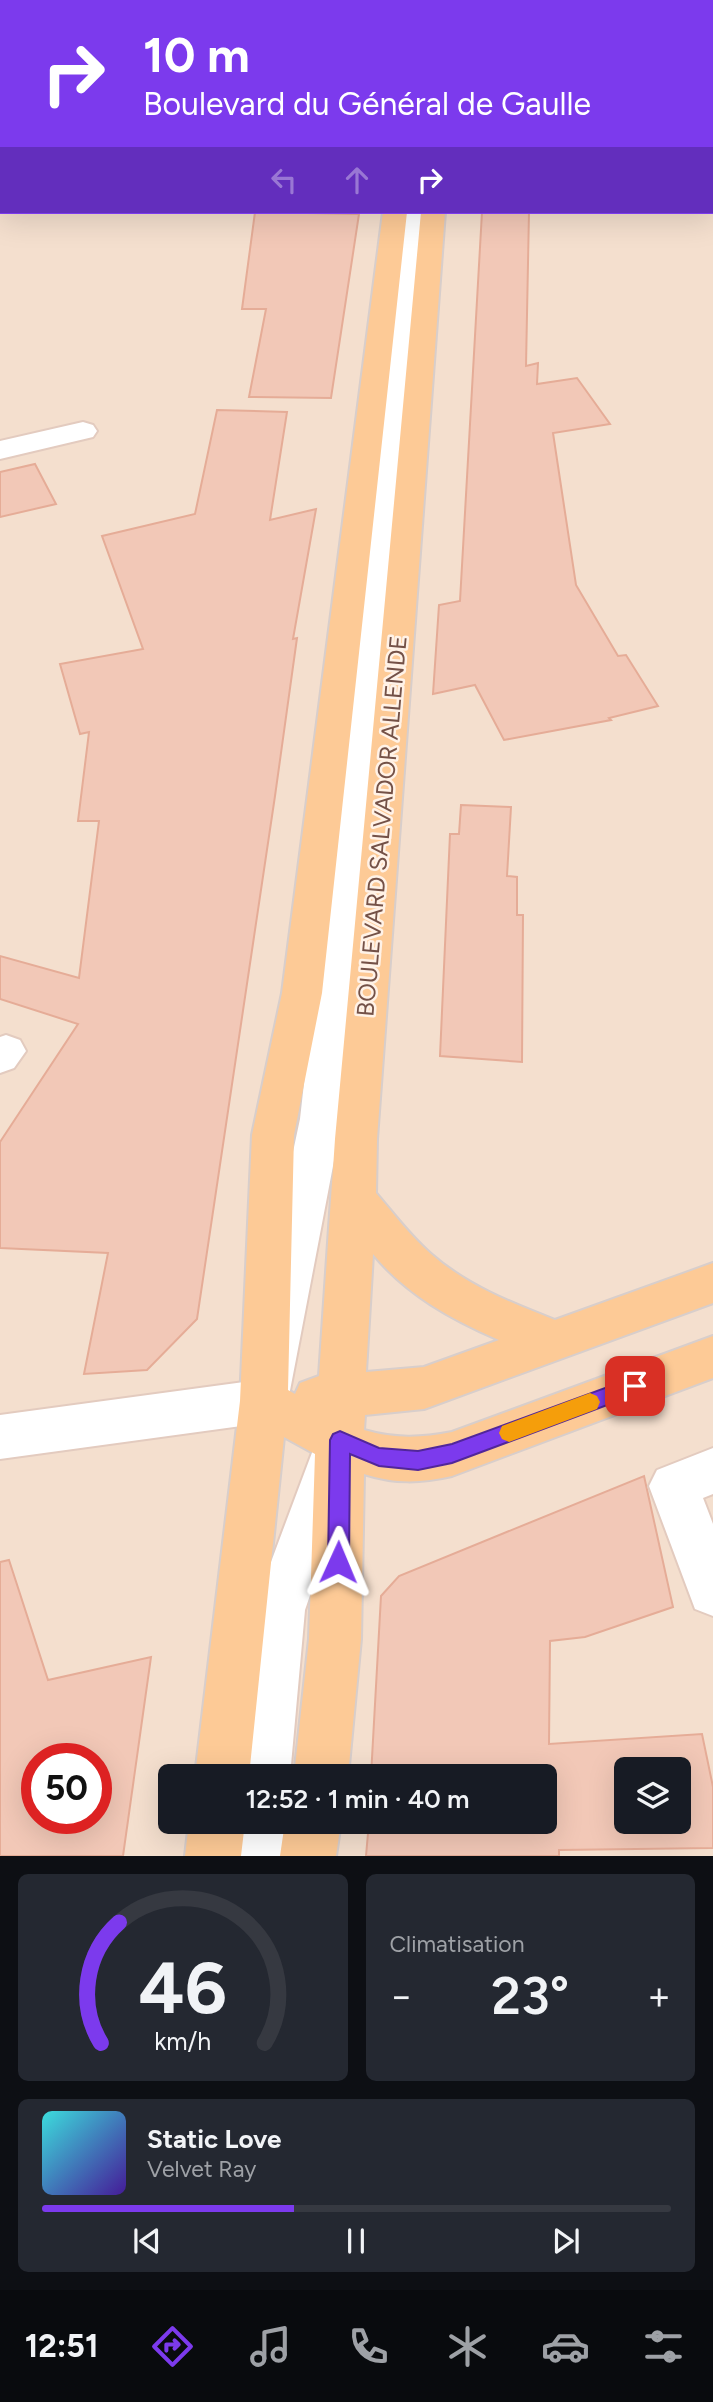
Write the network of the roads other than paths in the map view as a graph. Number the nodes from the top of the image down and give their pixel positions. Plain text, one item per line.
1 (395, 214) edge
2 (414, 214) edge
3 (433, 214) edge
4 (83, 430) dead end
5 (0, 450) edge
6 (356, 1200) junction
7 (713, 1283) edge
8 (554, 1340) junction
9 (713, 1357) edge
10 (264, 1401) junction
11 (340, 1419) junction
12 (0, 1437) edge
13 (713, 1472) edge
14 (713, 1591) edge
15 (223, 1764) edge
16 (264, 1764) edge
17 (323, 1764) edge
18 (215, 1834) edge
19 (257, 1834) edge
20 (311, 1834) edge
21 (213, 1856) edge
22 (255, 1856) edge
23 (307, 1856) edge

1 - 10 main road
2 - 10 street
3 - 6 main road, BOULEVARD SALVADOR ALLENDE
4 - 5 street
6 - 8 main road
6 - 11 main road, BOULEVARD SALVADOR ALLENDE
7 - 8 main road
8 - 11 main road
9 - 11 main road
10 - 11 main road
10 - 12 street
10 - 15 main road
11 - 16 street
11 - 17 main road, BOULEVARD SALVADOR ALLENDE
13 - 14 street
18 - 21 main road
19 - 22 street
20 - 23 main road

